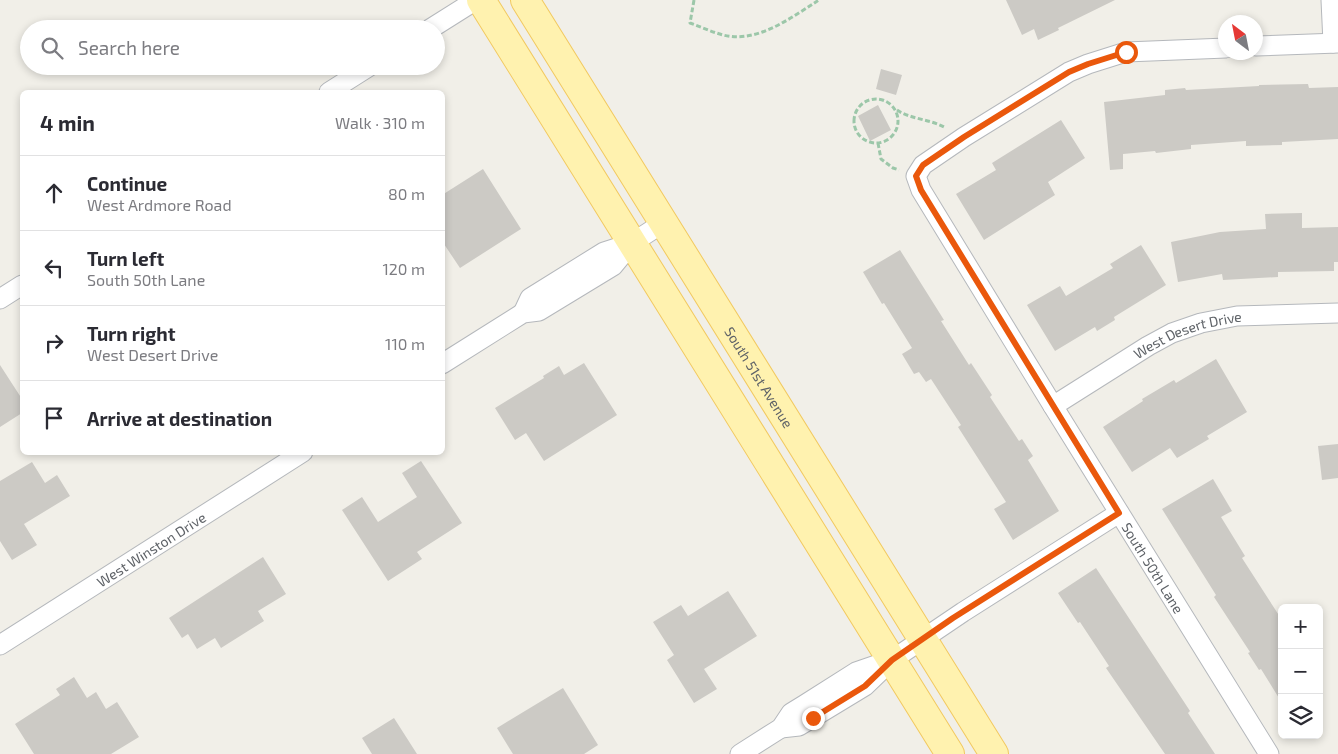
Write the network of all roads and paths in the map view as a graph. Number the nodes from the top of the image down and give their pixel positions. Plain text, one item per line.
1 (476, 0) edge
2 (481, 0) edge
3 (524, 0) edge
4 (694, 0) edge
5 (820, 0) edge
6 (1331, 0) edge
7 (444, 20) edge
8 (1335, 43) edge
9 (1263, 46) edge
10 (1218, 48) edge
11 (356, 75) edge
12 (332, 90) edge
13 (894, 108) junction
14 (964, 137) junction
15 (878, 143) junction
16 (916, 176) junction
17 (663, 223) junction
18 (632, 243) junction
19 (20, 286) edge
20 (0, 299) edge
21 (1338, 313) edge
22 (445, 362) edge
23 (1052, 406) junction
24 (297, 455) edge
25 (1119, 513) junction
26 (923, 639) junction
27 (0, 645) edge
28 (892, 660) junction
29 (740, 754) edge
30 (950, 754) edge
31 (994, 754) edge
32 (1269, 754) edge

1 - 7 street
2 - 18 main road
3 - 17 main road, South 51st Avenue
4 - 5 path
6 - 8 street
8 - 9 street
10 - 14 street
11 - 12 street
13 - 14 path
13 - 15 path
13 - 15 path
14 - 16 street
15 - 16 path
16 - 23 street, South 50th Lane
17 - 18 street
17 - 26 main road, South 51st Avenue
18 - 22 street
18 - 28 main road
19 - 20 street
21 - 23 street, West Desert Drive
23 - 25 street, South 50th Lane
24 - 27 street, West Winston Drive
25 - 26 street
25 - 32 street, South 50th Lane
26 - 28 street
26 - 31 main road, South 51st Avenue
28 - 29 street
28 - 30 main road

